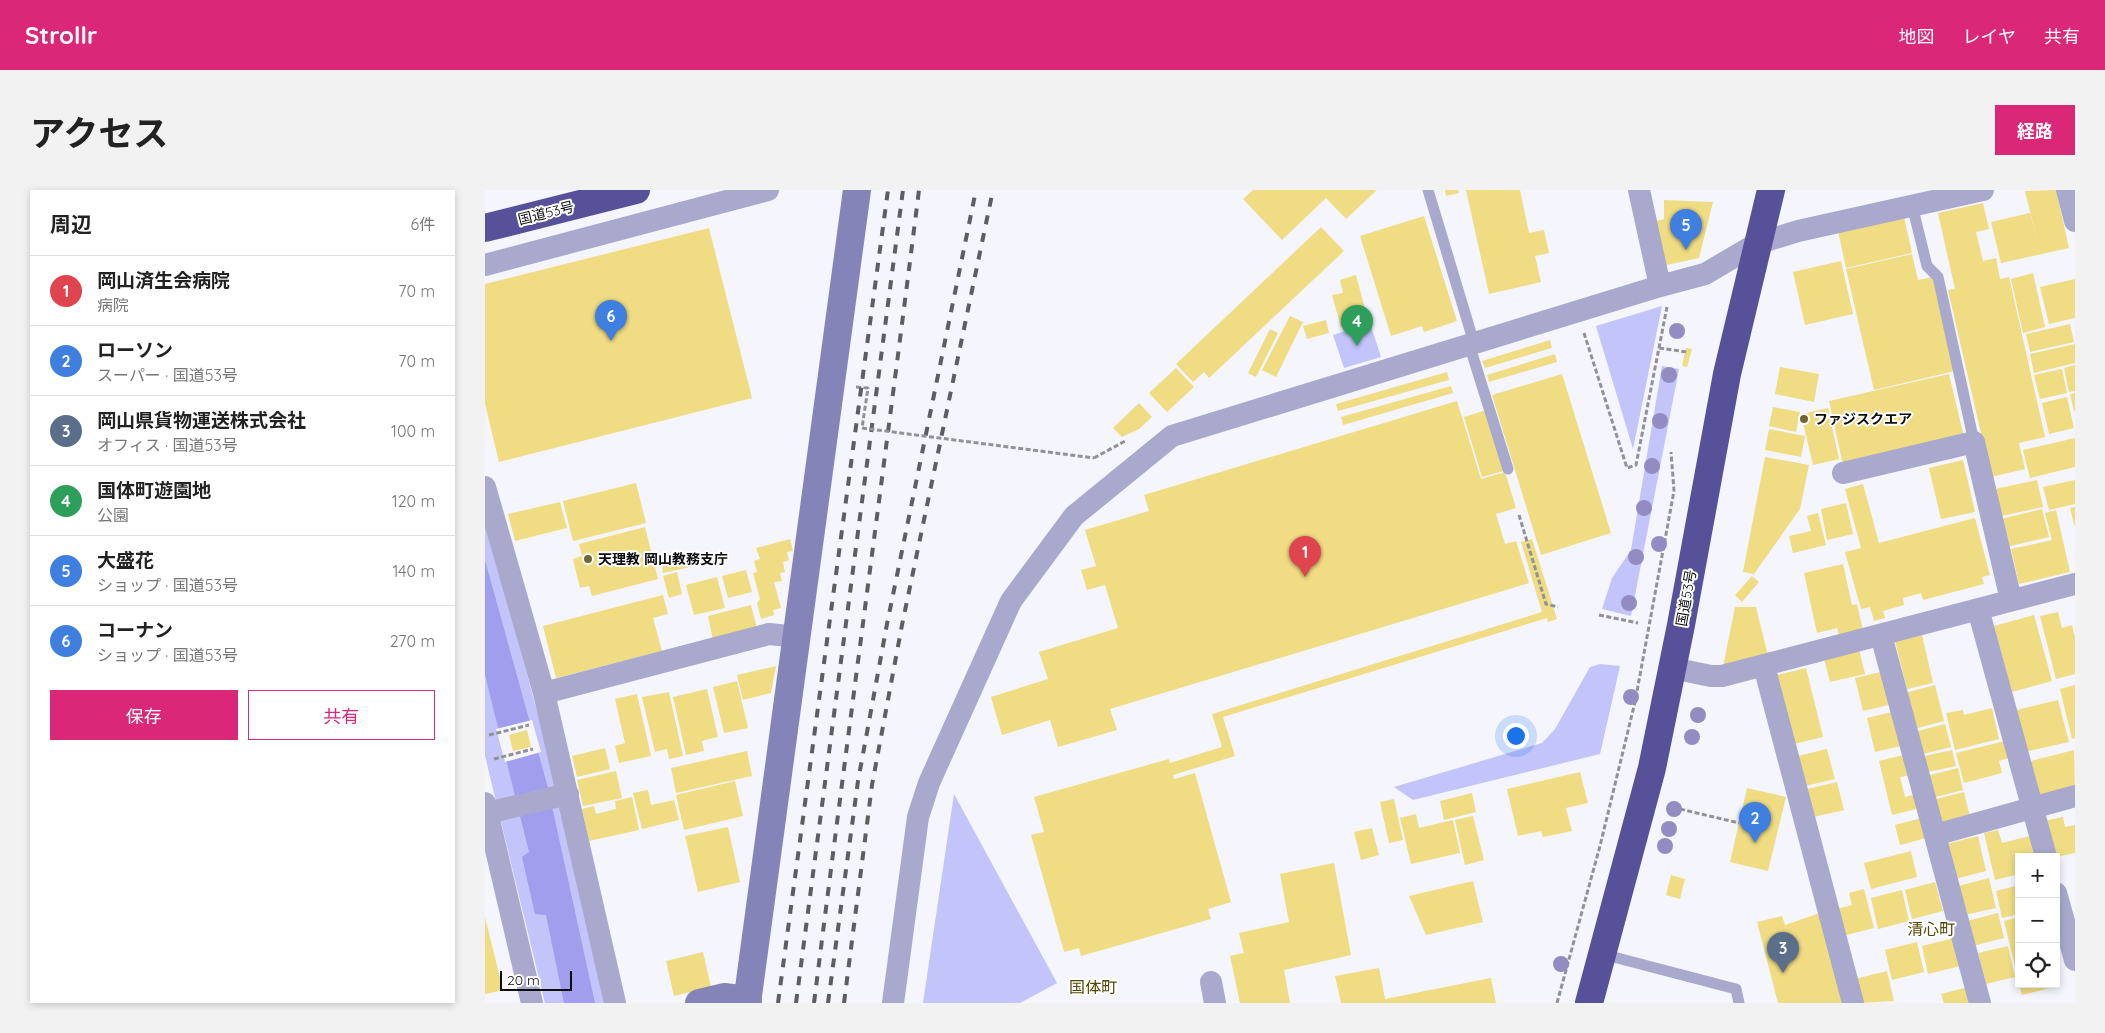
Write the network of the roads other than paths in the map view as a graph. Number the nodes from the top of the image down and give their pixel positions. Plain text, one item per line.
1 (636, 190) edge
2 (768, 190) edge
3 (857, 190) edge
4 (1428, 190) edge
5 (1639, 190) edge
6 (1771, 190) edge
7 (1983, 190) edge
8 (2067, 190) edge
9 (1912, 206) junction
10 (2075, 221) edge
11 (485, 228) edge
12 (1757, 244) junction
13 (485, 266) edge
14 (1664, 293) junction
15 (1472, 344) junction
16 (1974, 442) junction
17 (1508, 469) dead end
18 (1843, 473) dead end
19 (487, 502) edge
20 (2073, 590) edge
21 (2011, 600) junction
22 (1977, 610) junction
23 (1881, 635) junction
24 (798, 637) junction
25 (1764, 666) junction
26 (1672, 668) junction
27 (544, 693) junction
28 (560, 796) junction
29 (2075, 796) edge
30 (486, 808) edge
31 (2033, 808) junction
32 (1935, 835) junction
33 (2045, 853) edge
34 (2057, 898) edge
35 (1603, 954) junction
36 (2075, 960) edge
37 (747, 1002) edge
38 (532, 1003) edge
39 (615, 1003) edge
40 (699, 1003) edge
41 (893, 1003) edge
42 (1589, 1003) edge
43 (1739, 1003) edge
44 (1853, 1003) edge
45 (1980, 1003) edge

1 - 11 highway, 国道53号
2 - 13 street
3 - 24 street
4 - 15 lane
5 - 14 street
6 - 12 highway, 国道53号
7 - 9 street
8 - 10 street
9 - 12 street
9 - 16 lane
12 - 14 street
12 - 26 highway, 国道53号
14 - 15 street
15 - 17 lane
15 - 41 street
16 - 18 street
16 - 21 street
19 - 27 street
20 - 21 street
21 - 22 street
22 - 23 street
22 - 31 street
23 - 25 street
23 - 32 street
24 - 27 street
24 - 37 street
25 - 26 street
25 - 44 street
26 - 35 highway, 国道53号
27 - 28 street
28 - 30 street
28 - 39 street
29 - 31 street
30 - 38 street
31 - 32 street
31 - 33 street
32 - 45 street
34 - 36 street
35 - 42 highway, 国道53号
35 - 43 lane
37 - 40 street

